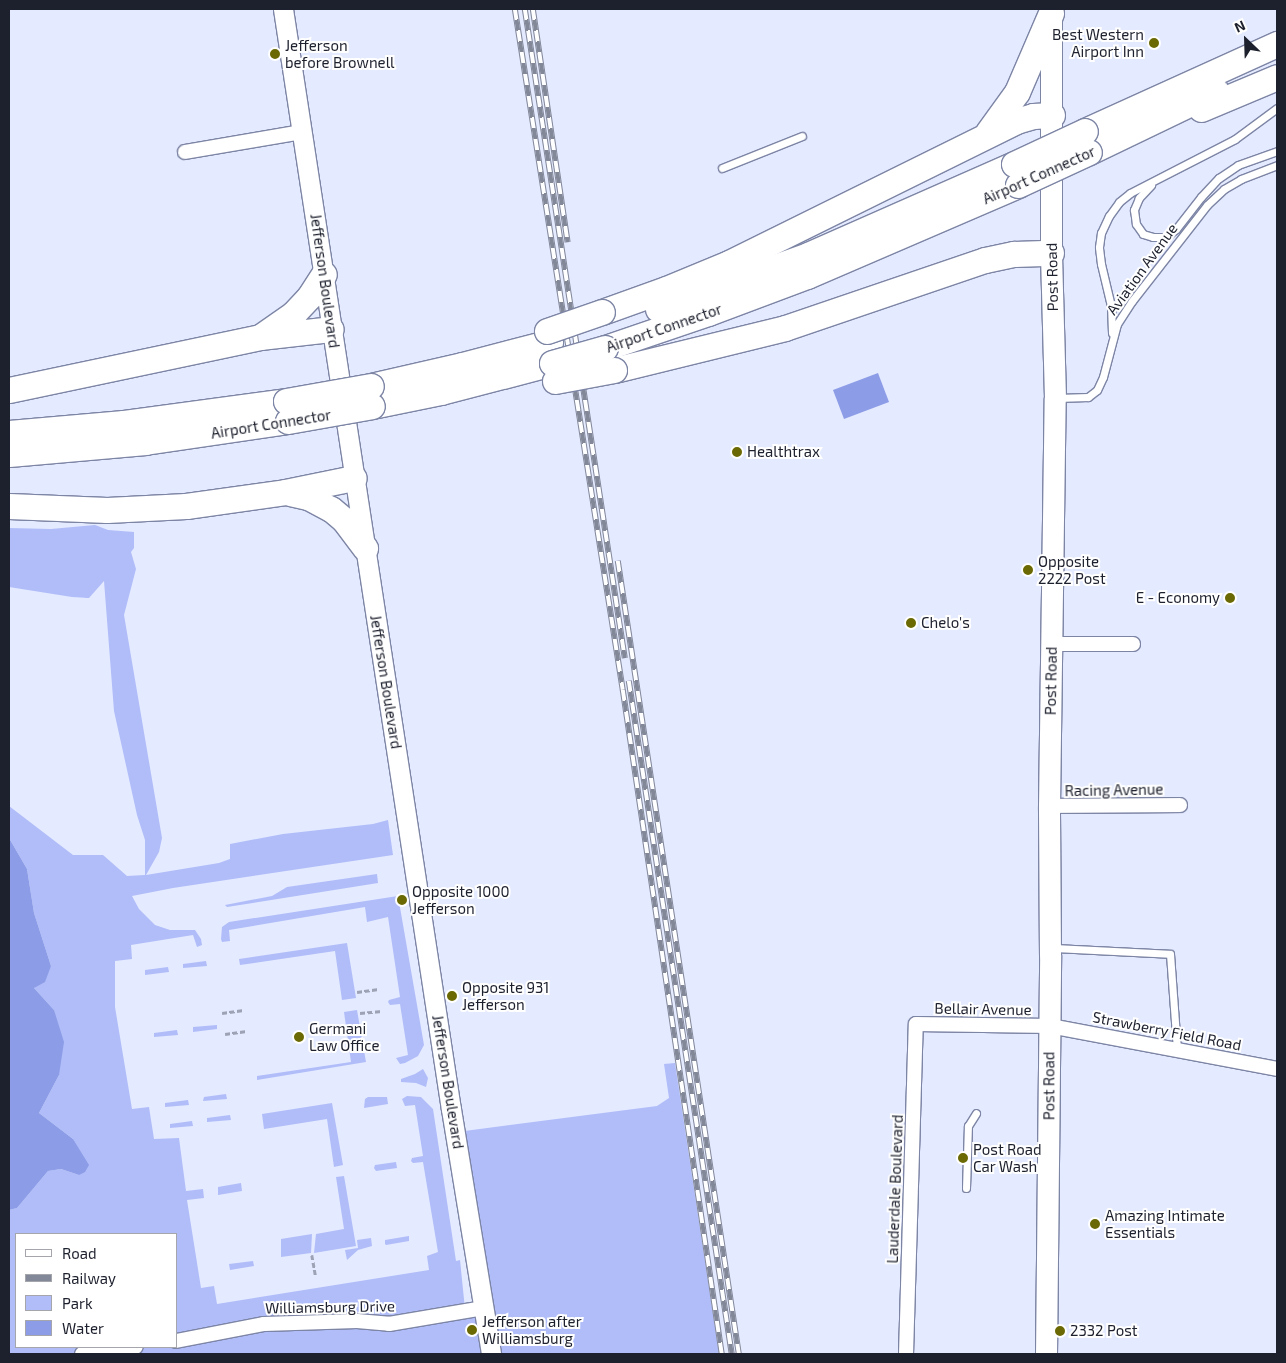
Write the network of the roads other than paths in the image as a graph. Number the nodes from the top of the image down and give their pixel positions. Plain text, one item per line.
1 (283, 9) edge
2 (1051, 11) edge
3 (1277, 44) edge
4 (1277, 62) edge
5 (1277, 77) edge
6 (1277, 108) edge
7 (1052, 115) junction
8 (1137, 130) junction
9 (302, 132) junction
10 (802, 136) dead end
11 (983, 137) junction
12 (1087, 142) junction
13 (1277, 151) edge
14 (185, 152) dead end
15 (1277, 165) edge
16 (722, 168) dead end
17 (1163, 177) junction
18 (1051, 253) junction
19 (324, 274) junction
20 (331, 329) junction
21 (260, 337) junction
22 (1112, 338) junction
23 (606, 339) junction
24 (551, 354) junction
25 (9, 390) edge
26 (1055, 398) junction
27 (377, 399) junction
28 (287, 411) junction
29 (9, 432) edge
30 (9, 454) edge
31 (354, 478) junction
32 (285, 492) junction
33 (9, 506) edge
34 (365, 548) junction
35 (1051, 644) junction
36 (1133, 644) dead end
37 (1180, 805) dead end
38 (1049, 806) junction
39 (1050, 948) junction
40 (916, 1024) joint
41 (1050, 1026) junction
42 (1178, 1049) junction
43 (1277, 1069) edge
44 (976, 1113) dead end
45 (966, 1188) dead end
46 (484, 1308) junction
47 (178, 1341) edge
48 (128, 1348) edge
49 (82, 1354) edge
50 (491, 1354) edge
51 (906, 1354) edge
52 (1046, 1354) edge

1 - 9 main road, Jefferson Boulevard
2 - 7 main road, Post Road
2 - 11 highway
3 - 12 highway, Airport Connector
4 - 8 highway, Airport Connector
5 - 8 highway
6 - 17 lane
7 - 11 highway
7 - 18 main road, Post Road
8 - 12 highway, Airport Connector
9 - 14 street
9 - 19 main road, Jefferson Boulevard
10 - 16 lane
11 - 23 highway
12 - 23 highway, Airport Connector, bridge
13 - 17 lane, Aviation Avenue
15 - 22 lane, Aviation Avenue
17 - 22 lane
18 - 23 highway
18 - 26 main road, Post Road
19 - 20 main road, Jefferson Boulevard
19 - 21 highway
20 - 21 highway
20 - 31 main road, Jefferson Boulevard
21 - 25 highway
22 - 26 lane, Aviation Avenue
23 - 24 highway, bridge
23 - 24 highway, Airport Connector
24 - 27 highway, Airport Connector
24 - 27 highway
26 - 35 main road, Post Road
27 - 28 highway, Airport Connector, bridge
28 - 29 highway, Airport Connector
28 - 30 highway, Airport Connector
31 - 32 highway
31 - 34 main road, Jefferson Boulevard
32 - 33 highway
32 - 34 highway
34 - 46 main road, Jefferson Boulevard
35 - 36 street
35 - 38 main road, Post Road
37 - 38 street, Racing Avenue
38 - 39 main road, Post Road
39 - 41 main road, Post Road
39 - 42 lane
40 - 41 street, Bellair Avenue
40 - 51 street, Lauderdale Boulevard
41 - 42 street, Strawberry Field Road
41 - 52 main road, Post Road
42 - 43 street, Strawberry Field Road
44 - 45 lane
46 - 47 street, Williamsburg Drive
46 - 50 main road, Jefferson Boulevard
48 - 49 street

